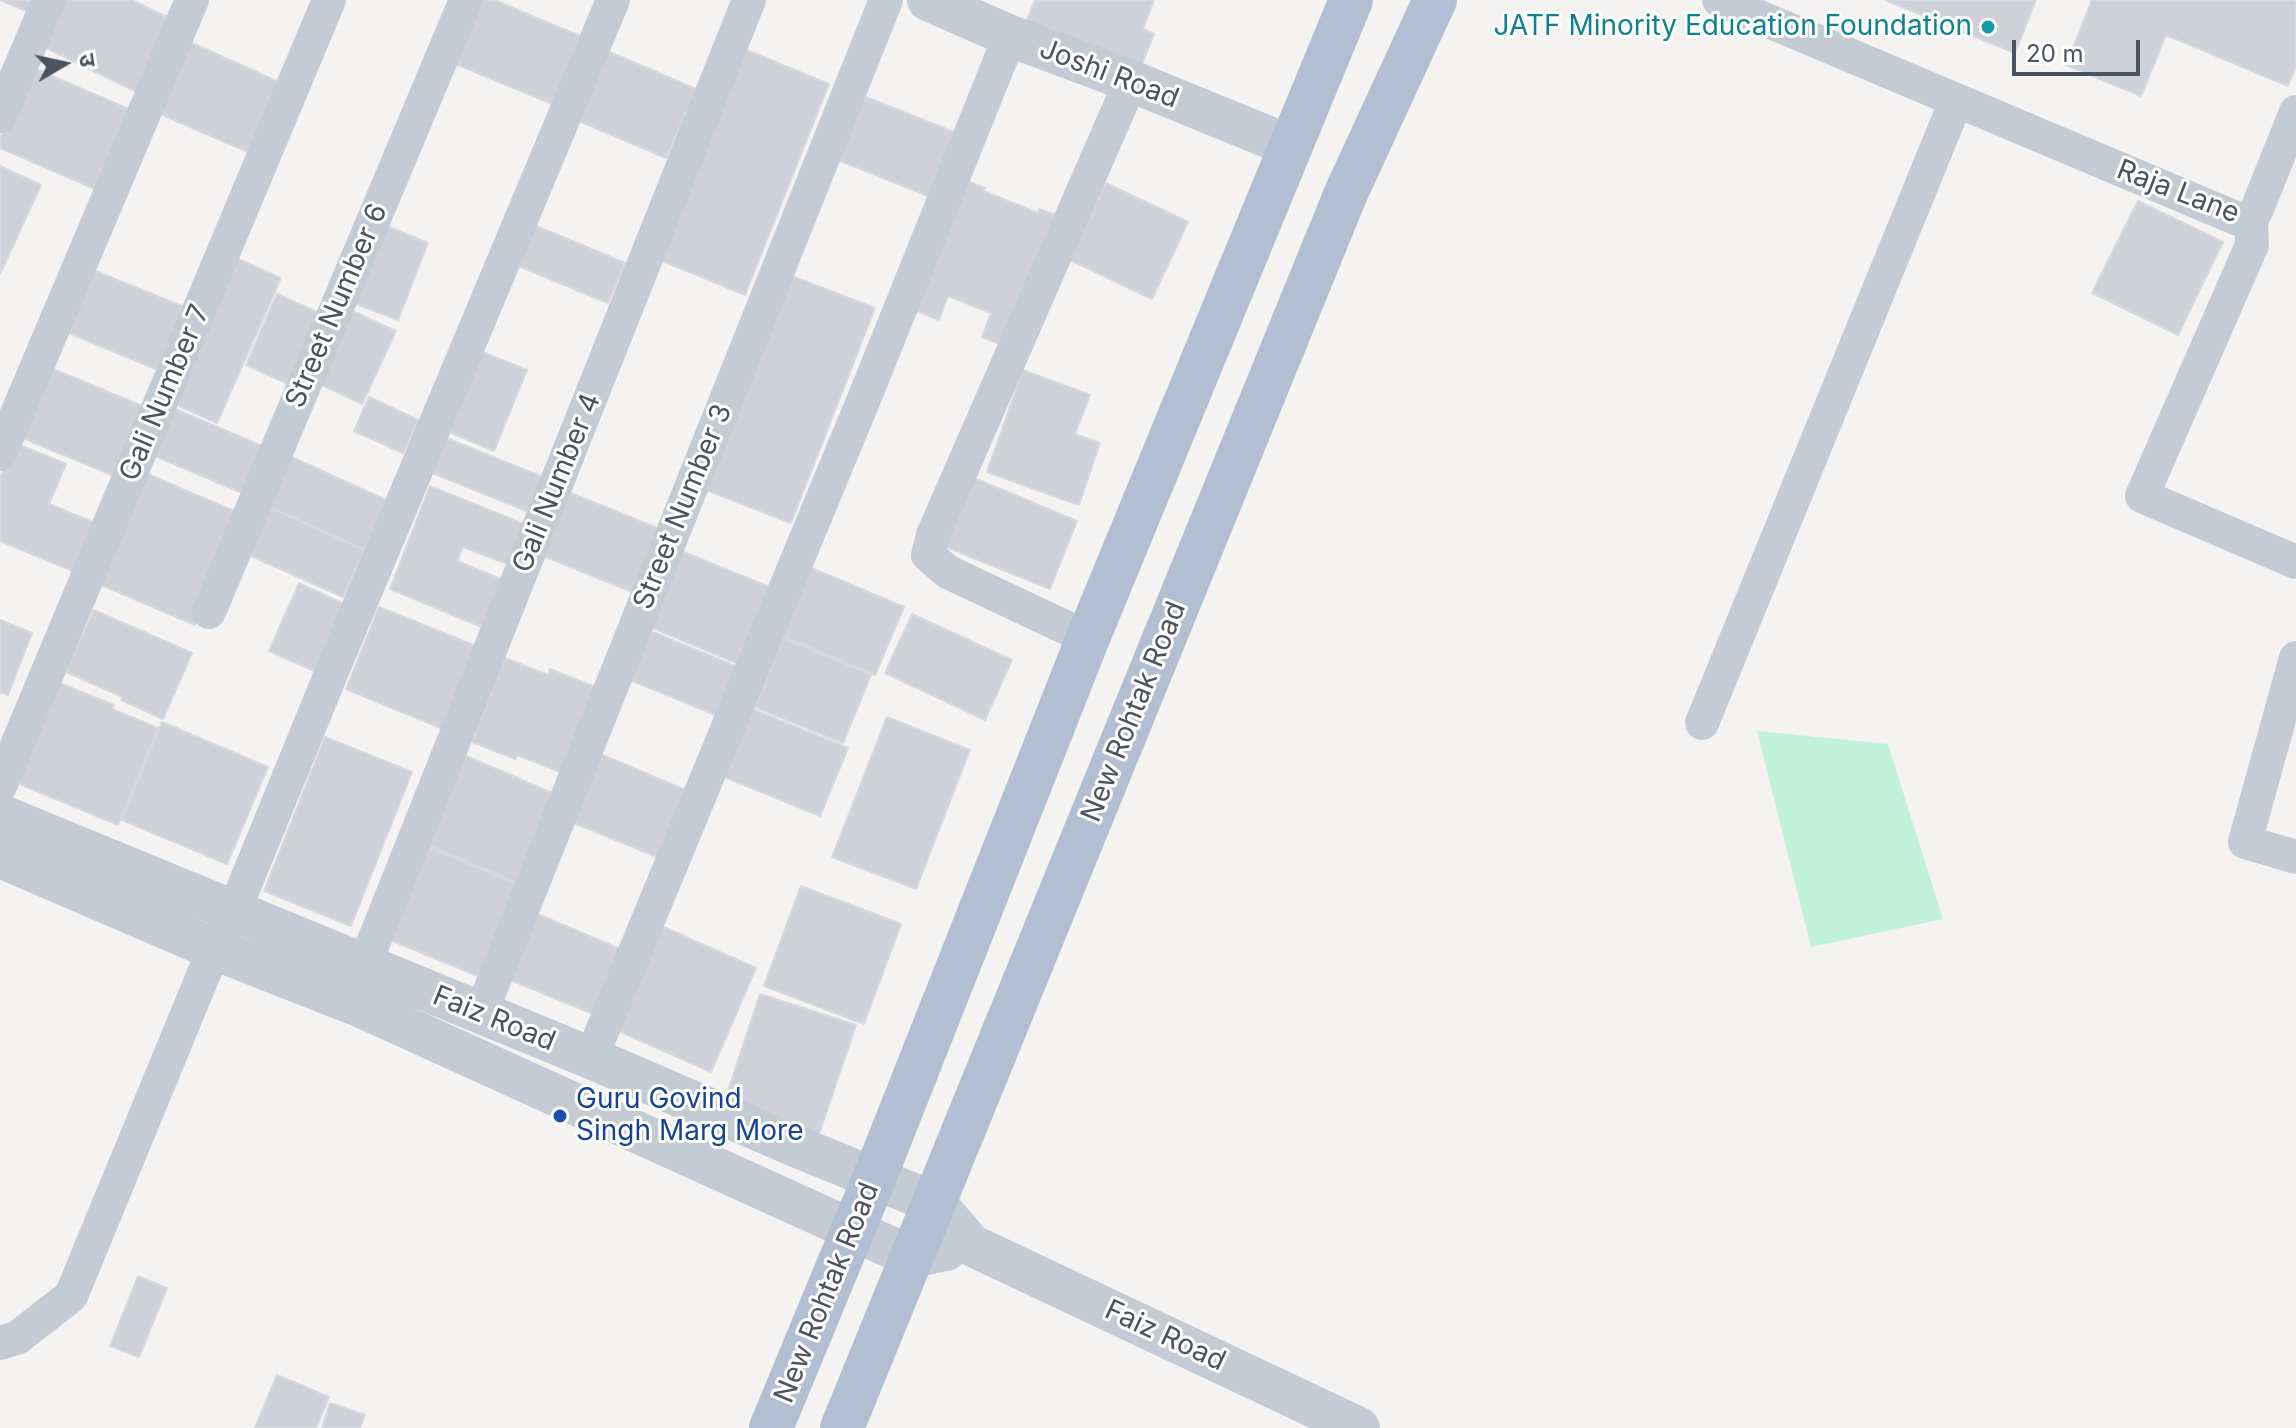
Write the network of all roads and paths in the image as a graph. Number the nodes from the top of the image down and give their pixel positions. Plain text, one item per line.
1 (49, 0) edge
2 (192, 0) edge
3 (329, 0) edge
4 (466, 0) edge
5 (613, 0) edge
6 (749, 0) edge
7 (886, 0) edge
8 (928, 0) edge
9 (1351, 0) edge
10 (1435, 0) edge
11 (1719, 0) edge
12 (1010, 36) junction
13 (1131, 81) junction
14 (1956, 101) junction
15 (2296, 112) edge
16 (0, 116) edge
17 (1290, 146) junction
18 (2251, 220) junction
19 (0, 454) edge
20 (2296, 562) edge
21 (209, 612) dead end
22 (1088, 638) junction
23 (2296, 658) edge
24 (1702, 723) dead end
25 (0, 786) edge
26 (0, 815) edge
27 (0, 857) edge
28 (2296, 857) edge
29 (234, 911) junction
30 (214, 949) junction
31 (364, 966) junction
32 (481, 1013) junction
33 (591, 1058) junction
34 (874, 1179) junction
35 (935, 1203) junction
36 (853, 1229) junction
37 (971, 1245) junction
38 (912, 1257) junction
39 (0, 1343) edge
40 (771, 1428) edge
41 (842, 1428) edge
42 (1359, 1428) edge

1 - 16 street
2 - 19 street
3 - 25 street, Gali Number 7
4 - 21 street, Street Number 6
5 - 29 street
6 - 31 street, Gali Number 4
7 - 32 street, Street Number 3
8 - 12 street, Joshi Road
9 - 17 main road, New Rohtak Road
10 - 35 main road, New Rohtak Road
11 - 14 street, Raja Lane
12 - 13 street, Joshi Road
12 - 33 street
13 - 17 street, Joshi Road
13 - 22 street
14 - 18 street, Raja Lane
14 - 24 street
15 - 18 street
17 - 22 main road, New Rohtak Road
18 - 20 street, Raja Lane
22 - 34 main road, New Rohtak Road
23 - 28 street
26 - 29 street, Faiz Road
27 - 30 street
29 - 30 street
29 - 31 street, Faiz Road
30 - 36 street
30 - 39 street
31 - 32 street, Faiz Road
32 - 33 street, Faiz Road
33 - 34 street, Faiz Road
34 - 35 street, Faiz Road
34 - 36 main road, New Rohtak Road
35 - 37 street, Faiz Road
35 - 38 main road, New Rohtak Road
36 - 38 street
36 - 40 main road, New Rohtak Road
37 - 38 street
37 - 42 street, Faiz Road
38 - 41 main road, New Rohtak Road

